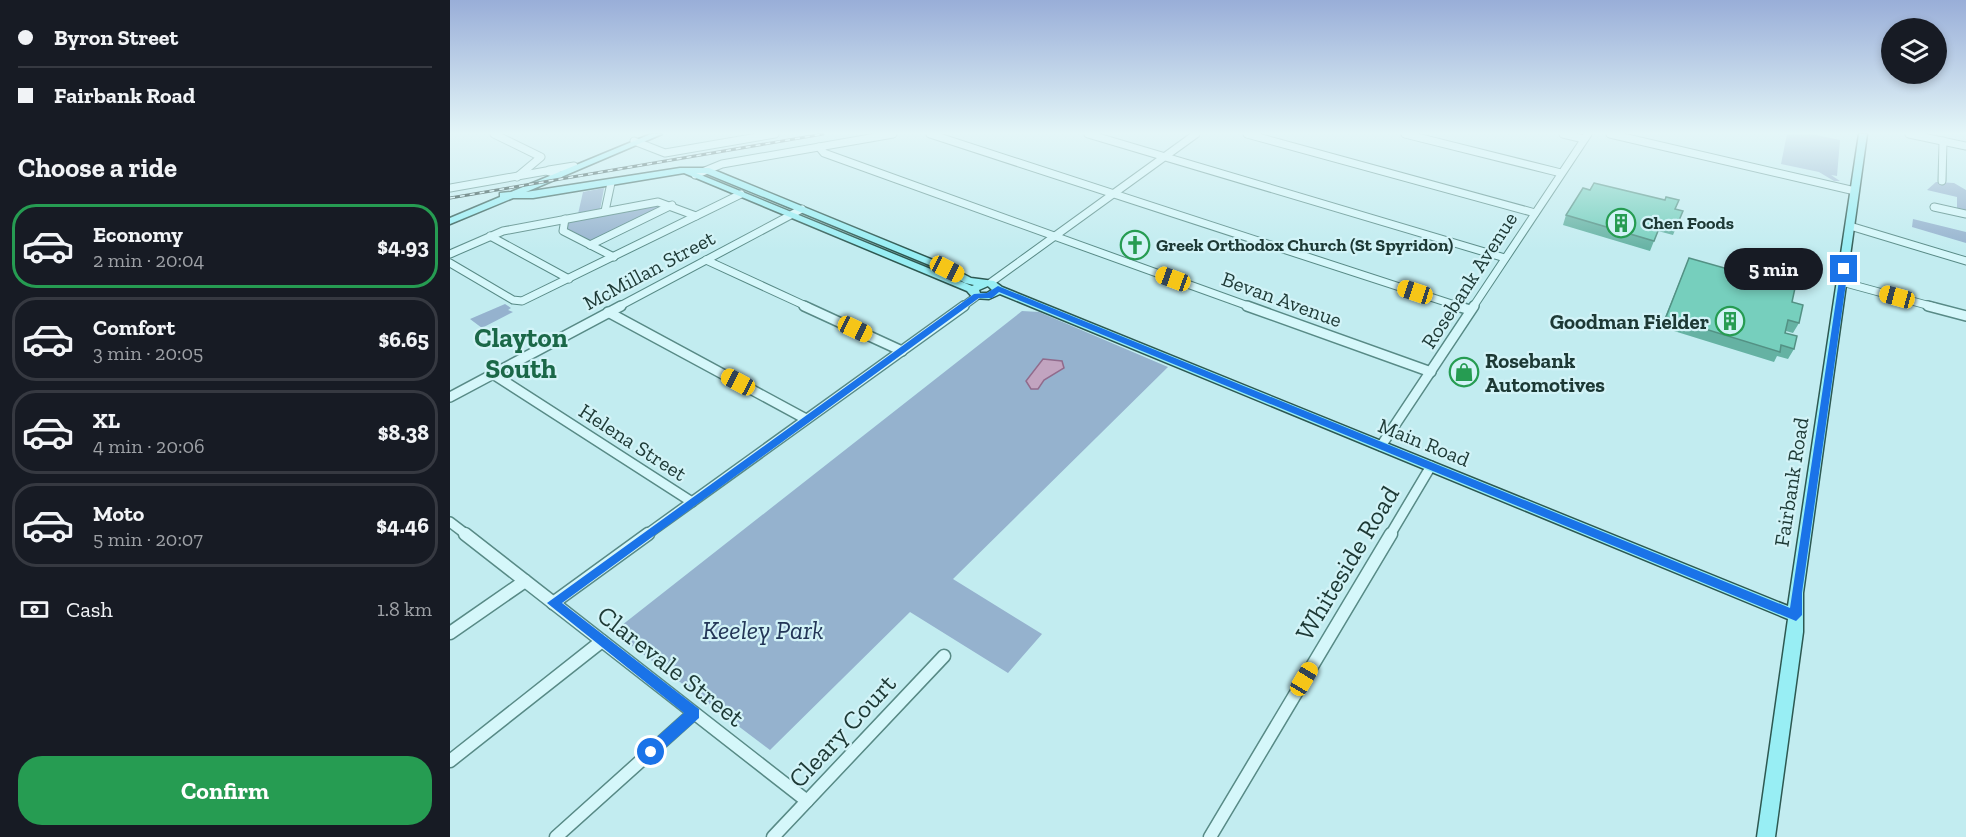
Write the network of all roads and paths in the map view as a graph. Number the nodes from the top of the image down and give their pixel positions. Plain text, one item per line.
1 (523, 173) edge
2 (668, 173) edge
3 (688, 173) edge
4 (699, 173) edge
5 (713, 173) edge
6 (880, 173) edge
7 (1049, 173) edge
8 (1142, 173) edge
9 (1219, 173) edge
10 (1389, 173) edge
11 (1561, 173) edge
12 (1778, 173) edge
13 (1858, 173) edge
14 (1942, 173) edge
15 (553, 174) junction
16 (695, 175) junction
17 (518, 177) junction
18 (533, 177) junction
19 (1942, 181) dead end
20 (610, 183) junction
21 (450, 188) edge
22 (1855, 191) junction
23 (529, 194) junction
24 (741, 194) junction
25 (1113, 194) junction
26 (771, 197) junction
27 (503, 198) junction
28 (761, 202) junction
29 (672, 205) junction
30 (1934, 207) dead end
31 (802, 209) junction
32 (605, 212) junction
33 (1535, 213) junction
34 (467, 214) junction
35 (1966, 214) edge
36 (792, 215) junction
37 (696, 216) junction
38 (450, 219) edge
39 (565, 219) junction
40 (1850, 226) junction
41 (490, 236) junction
42 (1055, 236) junction
43 (883, 242) junction
44 (590, 245) junction
45 (873, 248) junction
46 (450, 254) edge
47 (614, 257) junction
48 (1505, 258) junction
49 (706, 260) junction
50 (1966, 261) edge
51 (450, 263) edge
52 (569, 279) junction
53 (1842, 282) junction
54 (992, 287) junction
55 (975, 294) junction
56 (1470, 310) junction
57 (609, 312) junction
58 (1966, 316) edge
59 (902, 351) junction
60 (1431, 372) junction
61 (493, 374) junction
62 (450, 397) edge
63 (806, 419) junction
64 (1381, 446) junction
65 (1431, 466) junction
66 (692, 502) junction
67 (450, 522) edge
68 (525, 581) junction
69 (553, 603) junction
70 (1796, 615) junction
71 (450, 633) edge
72 (602, 641) junction
73 (944, 656) dead end
74 (694, 713) junction
75 (450, 761) edge
76 (807, 801) junction
77 (556, 837) edge
78 (773, 837) edge
79 (1210, 837) edge
80 (1766, 837) edge

1 - 17 street
2 - 20 main road
3 - 16 main road
4 - 16 street
5 - 26 main road, Main Road
6 - 42 street, Bevan Avenue
7 - 25 street
8 - 25 street
9 - 48 street
10 - 33 street
11 - 33 street, Rosebank Avenue
12 - 22 street
13 - 22 main road, Fairbank Road
14 - 19 street
15 - 18 main road
15 - 18 street
15 - 23 main road
16 - 24 main road
17 - 18 street
17 - 21 street
18 - 27 main road
20 - 23 main road
20 - 32 street
22 - 40 main road, Fairbank Road
23 - 27 main road
23 - 34 main road
24 - 28 main road
24 - 37 street
25 - 42 street
25 - 56 street
26 - 28 main road
26 - 31 main road, Main Road
27 - 34 main road
27 - 38 main road
28 - 36 main road
29 - 32 street
29 - 37 street
29 - 44 street
30 - 35 street
31 - 36 street, McMillan Street
31 - 43 main road, Main Road
32 - 39 street
33 - 48 street, Rosebank Avenue
34 - 38 main road
36 - 45 main road
36 - 49 street, McMillan Street
37 - 47 street
39 - 41 street
39 - 44 street
40 - 50 street
40 - 53 main road, Fairbank Road
41 - 46 street
41 - 52 street
42 - 54 street
42 - 60 street, Bevan Avenue
43 - 45 main road
43 - 54 main road, Main Road
44 - 47 street
45 - 55 main road
47 - 52 street
48 - 56 street, Rosebank Avenue
49 - 57 street, McMillan Street
49 - 59 street
51 - 52 street
53 - 58 street
53 - 70 main road, Fairbank Road
54 - 55 main road
54 - 64 main road, Main Road
55 - 59 street
56 - 60 street, Rosebank Avenue
57 - 61 street, McMillan Street
57 - 63 street
59 - 63 street
60 - 64 street, Rosebank Avenue
61 - 62 street, McMillan Street
61 - 66 street, Helena Street
63 - 66 street
64 - 65 main road, Main Road
65 - 70 main road, Main Road
65 - 79 street, Whiteside Road
66 - 69 street
67 - 68 street, Clarevale Street
68 - 69 street, Clarevale Street
68 - 71 street
69 - 72 street, Clarevale Street
70 - 80 main road, Fairbank Road
72 - 74 street, Clarevale Street
72 - 75 street
73 - 76 street, Cleary Court
74 - 76 street, Clarevale Street
74 - 77 street
76 - 78 street, Cleary Court

